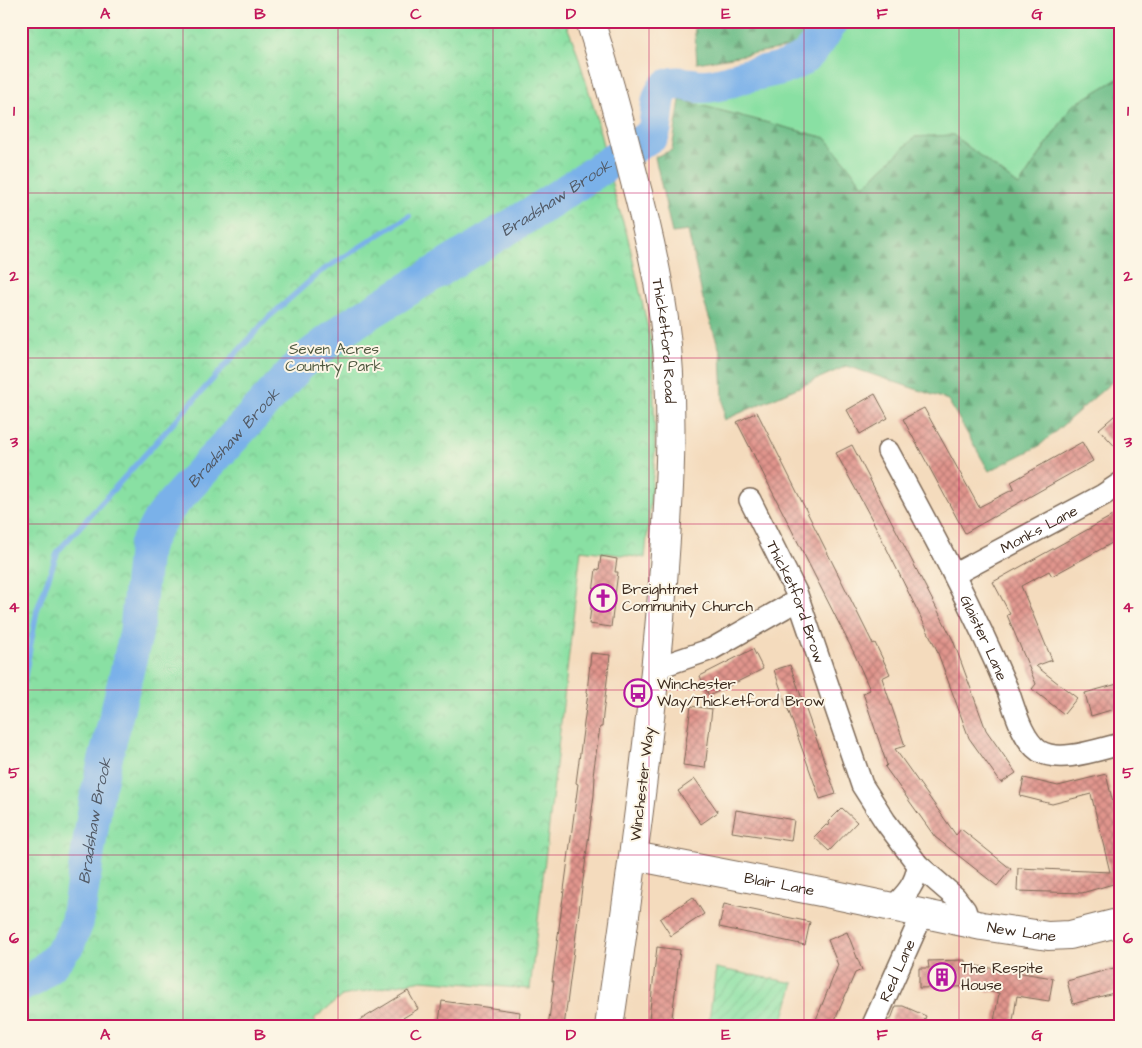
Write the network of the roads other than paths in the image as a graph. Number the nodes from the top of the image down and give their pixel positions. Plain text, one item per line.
1 (590, 21) edge
2 (888, 451) dead end
3 (1121, 483) edge
4 (750, 500) dead end
5 (955, 574) junction
6 (798, 600) junction
7 (656, 668) junction
8 (1121, 744) edge
9 (634, 856) junction
10 (918, 865) junction
11 (894, 906) junction
12 (923, 913) junction
13 (969, 922) junction
14 (1121, 922) edge
15 (609, 1027) edge
16 (872, 1027) edge

1 - 7 street, Thicketford Road
2 - 5 street, Glaister Lane
3 - 5 street, Monks Lane
4 - 6 street, Thicketford Brow
5 - 8 street, Glaister Lane
6 - 7 street
6 - 10 street, Thicketford Brow
7 - 9 street, Winchester Way
9 - 11 street, Blair Lane
9 - 15 street, Winchester Way
10 - 11 street
10 - 13 street, Thicketford Brow
11 - 12 street, Blair Lane
12 - 13 street, New Lane
12 - 16 street, Red Lane
13 - 14 street, New Lane

